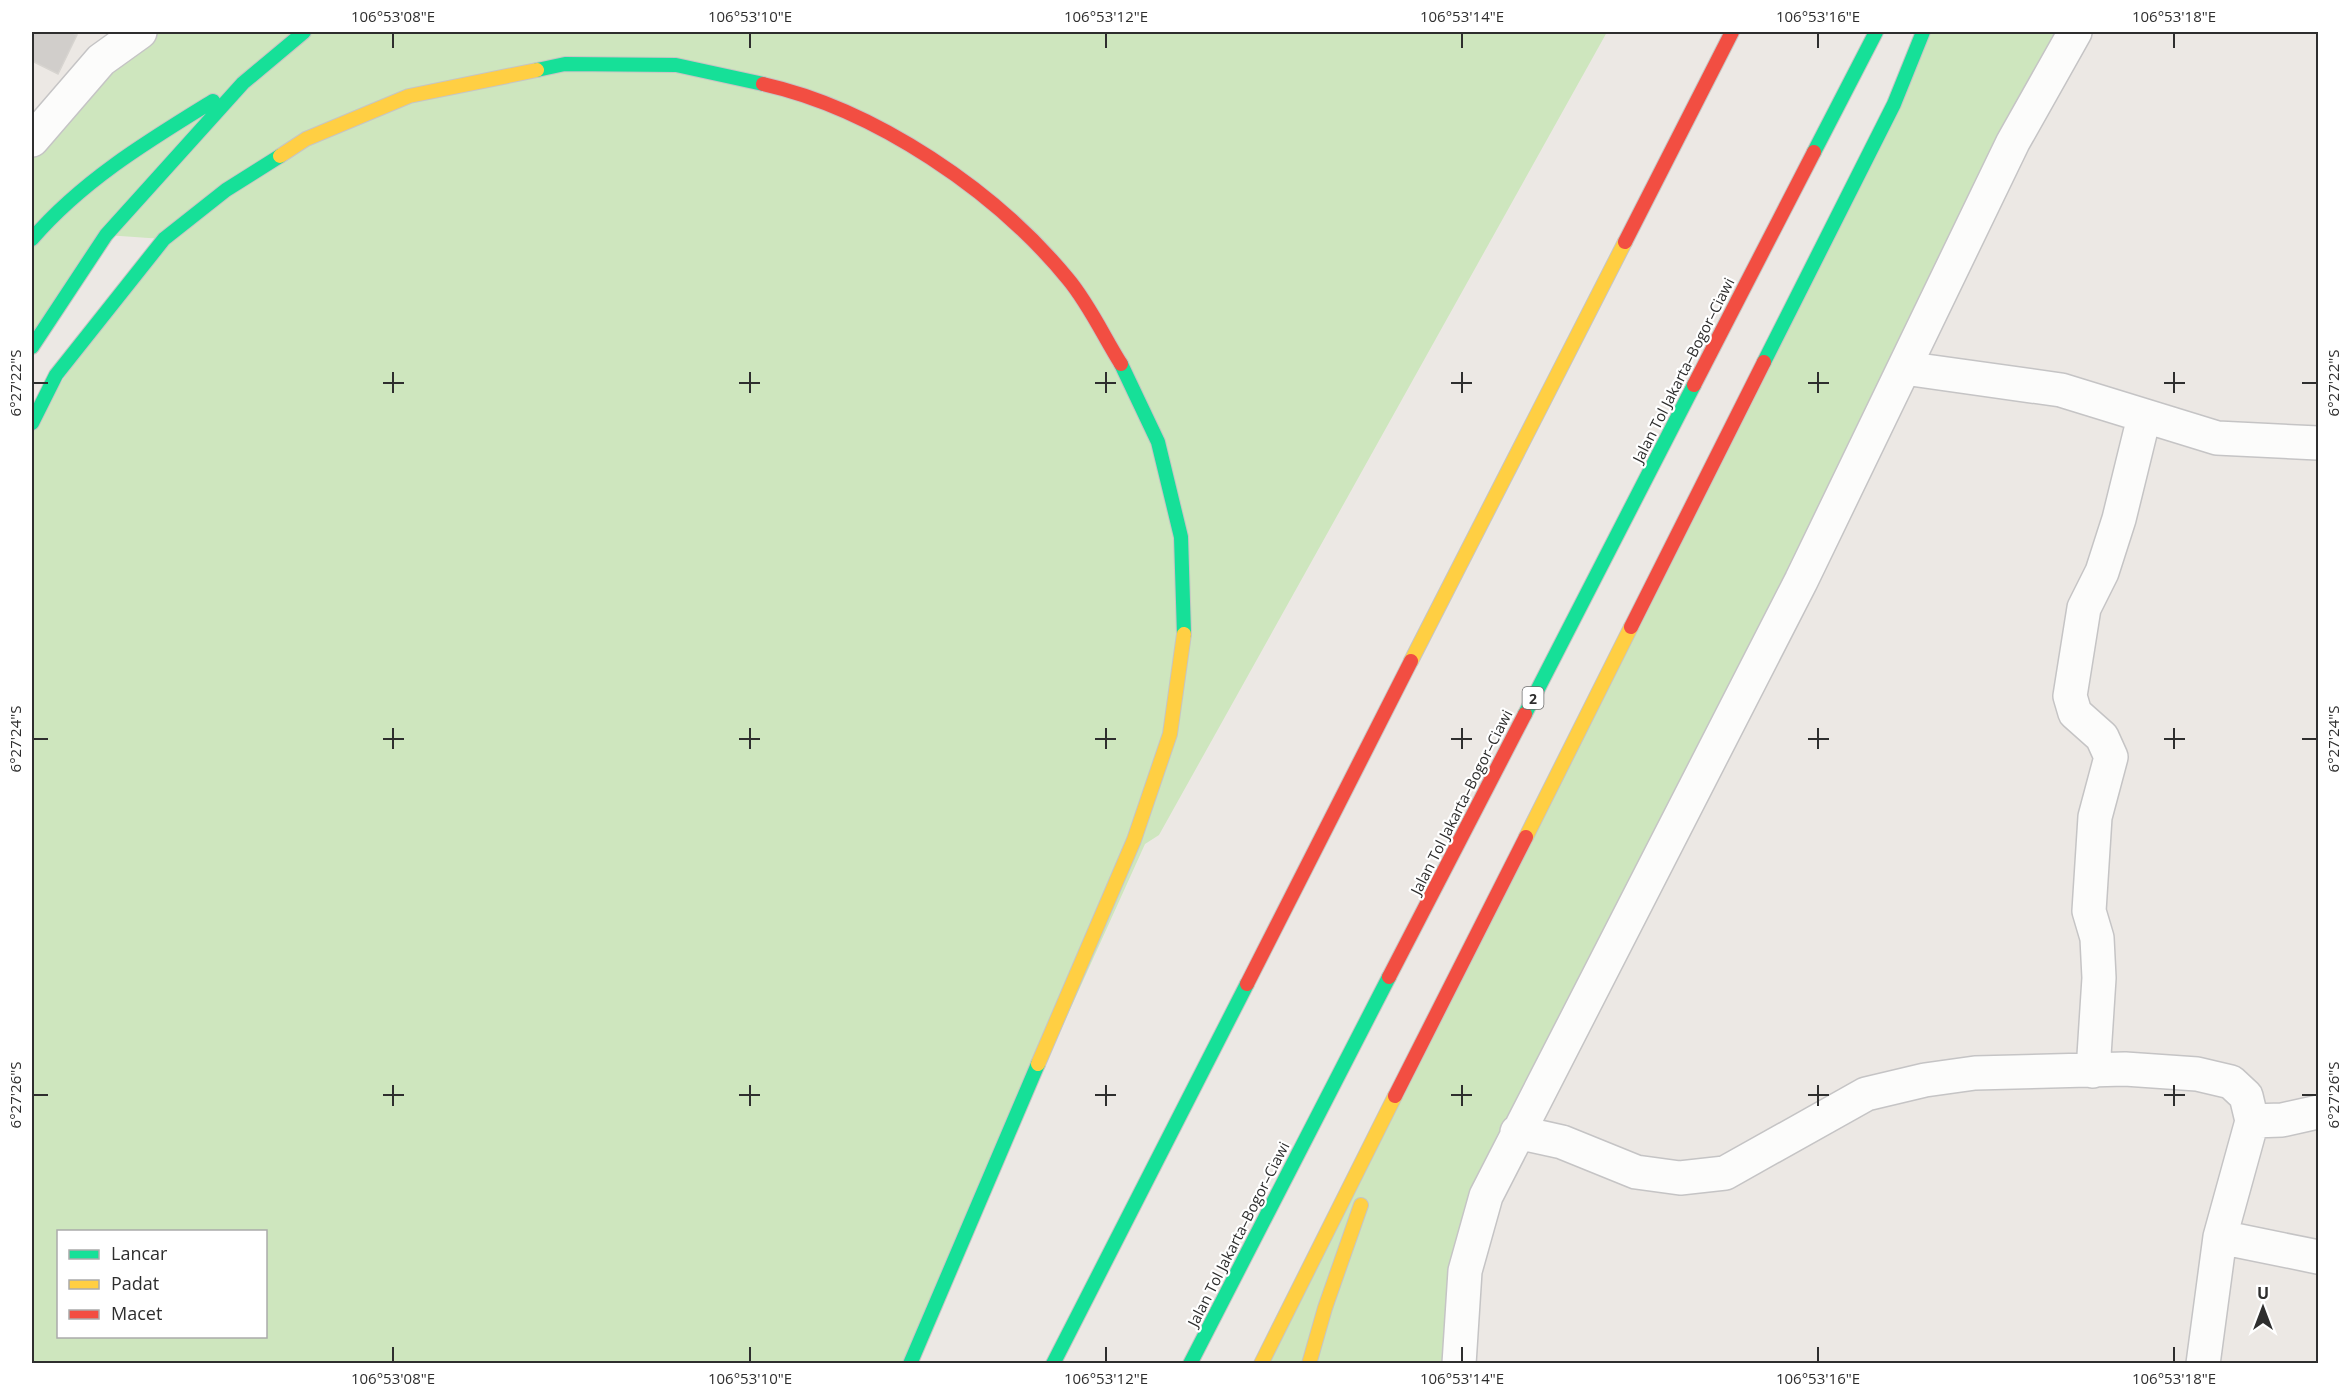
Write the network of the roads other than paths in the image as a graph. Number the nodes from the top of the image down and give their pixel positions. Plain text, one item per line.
1 (140, 32) edge
2 (304, 32) edge
3 (1732, 32) edge
4 (1876, 32) edge
5 (1923, 32) edge
6 (2075, 32) edge
7 (243, 83) junction
8 (32, 140) edge
9 (32, 239) edge
10 (32, 346) edge
11 (1904, 368) junction
12 (2144, 417) junction
13 (32, 423) edge
14 (2319, 444) edge
15 (2093, 1071) junction
16 (1402, 1087) junction
17 (2319, 1112) edge
18 (2252, 1121) junction
19 (1517, 1132) junction
20 (2220, 1237) junction
21 (2319, 1257) edge
22 (910, 1364) edge
23 (1053, 1364) edge
24 (1190, 1364) edge
25 (1261, 1364) edge
26 (1309, 1364) edge
27 (1459, 1364) edge
28 (2203, 1364) edge

1 - 8 street
2 - 7 highway
3 - 23 highway
4 - 24 highway, Jalan Tol Jakarta–Bogor–Ciawi / 2
5 - 16 highway
6 - 11 street
7 - 9 highway
7 - 10 highway
11 - 12 street
11 - 19 street
12 - 14 street
12 - 15 street
13 - 22 highway
15 - 18 street
15 - 19 street
16 - 25 highway
16 - 26 highway
17 - 18 street
18 - 20 street
19 - 27 street
20 - 21 street
20 - 28 street

